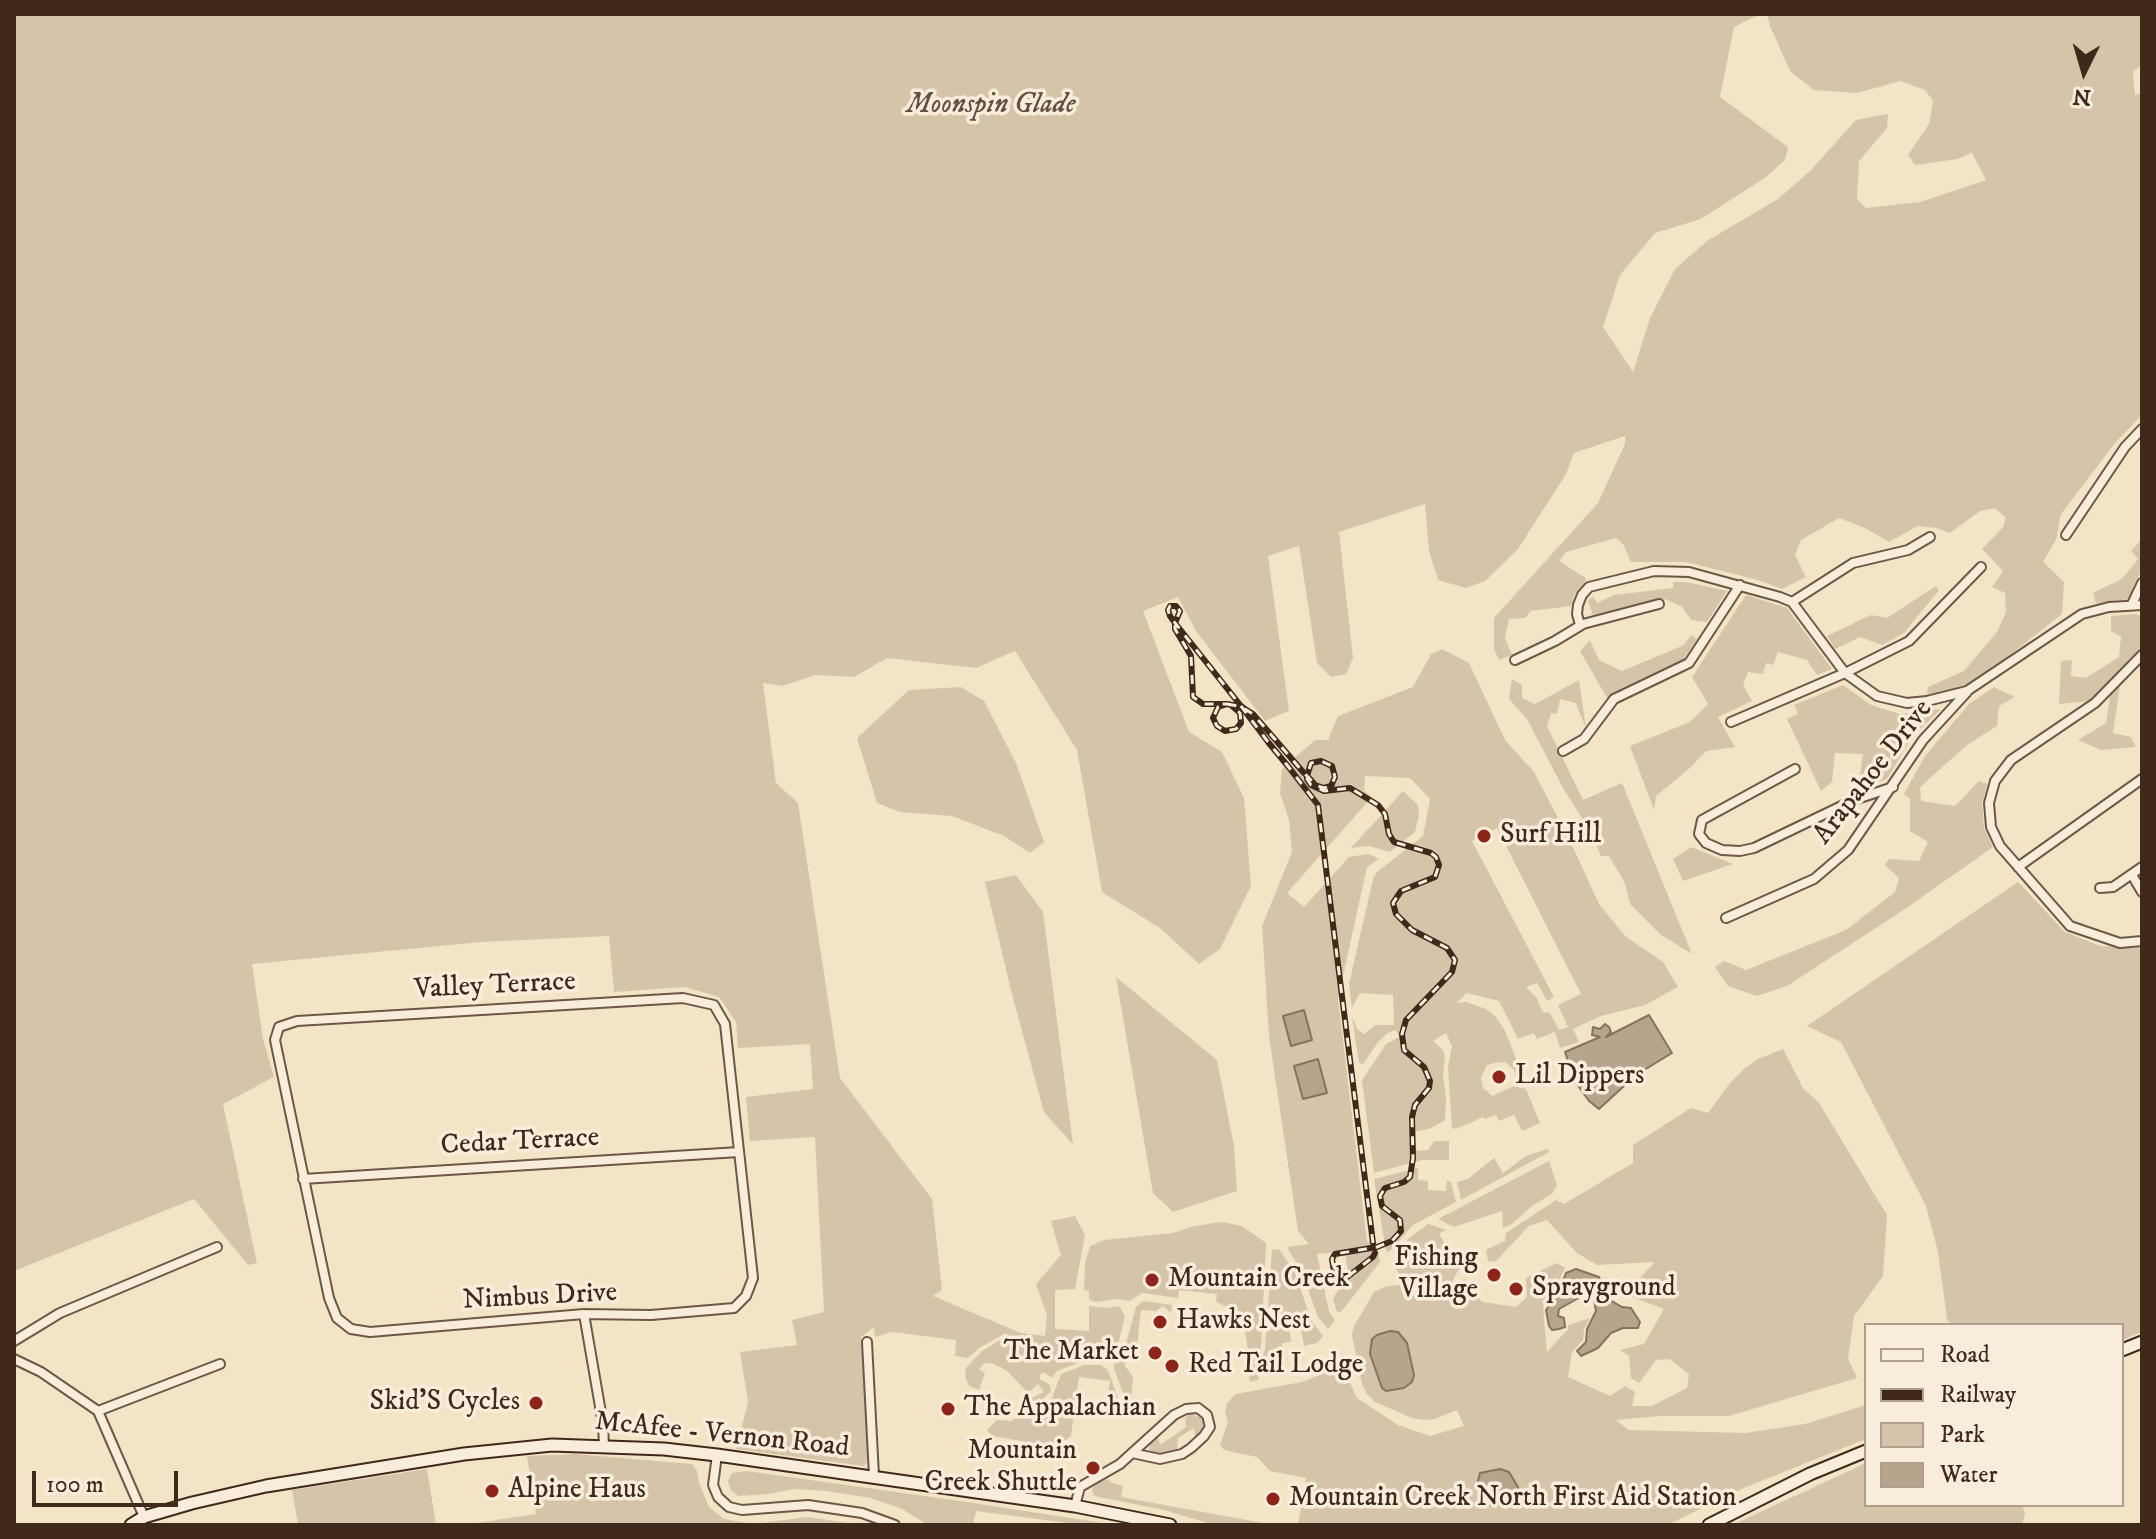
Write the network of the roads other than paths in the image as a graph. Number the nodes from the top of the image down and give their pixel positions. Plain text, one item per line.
1 (2142, 429) edge
2 (2066, 535) dead end
3 (1930, 537) dead end
4 (1981, 567) dead end
5 (2142, 583) edge
6 (1740, 585) junction
7 (1792, 602) junction
8 (1659, 604) dead end
9 (2132, 604) junction
10 (2142, 605) edge
11 (1580, 625) junction
12 (2142, 655) edge
13 (1515, 660) dead end
14 (1845, 673) junction
15 (1967, 691) junction
16 (1731, 722) dead end
17 (1563, 751) dead end
18 (1795, 769) dead end
19 (2142, 779) edge
20 (1893, 787) junction
21 (2018, 867) junction
22 (2142, 867) edge
23 (2132, 875) junction
24 (2100, 888) dead end
25 (2142, 892) edge
26 (1726, 918) dead end
27 (2142, 941) edge
28 (714, 1005) joint
29 (279, 1027) joint
30 (739, 1152) junction
31 (303, 1179) junction
32 (217, 1247) dead end
33 (584, 1314) junction
34 (14, 1341) edge
35 (867, 1342) dead end
36 (14, 1359) edge
37 (220, 1364) dead end
38 (98, 1411) junction
39 (604, 1446) junction
40 (1864, 1452) edge
41 (1132, 1453) junction
42 (717, 1455) junction
43 (874, 1476) junction
44 (1075, 1506) junction
45 (144, 1517) junction
46 (131, 1525) edge
47 (895, 1525) edge
48 (1170, 1525) edge
49 (1709, 1525) edge

1 - 2 street
3 - 7 street
4 - 14 street
5 - 9 street
6 - 7 street
6 - 11 street
6 - 17 street
7 - 14 street
8 - 11 street
9 - 10 street
9 - 15 street
11 - 13 street
12 - 21 street
14 - 15 street
14 - 16 street
15 - 20 street, Arapahoe Drive
18 - 20 street
19 - 21 street
20 - 26 street, Arapahoe Drive
21 - 27 street
22 - 23 street
23 - 24 street
23 - 25 street
28 - 29 street, Valley Terrace
28 - 30 street, Nimbus Drive
29 - 31 street, Nimbus Drive
30 - 31 street, Cedar Terrace
30 - 33 street, Nimbus Drive
31 - 33 street, Nimbus Drive
32 - 34 street
33 - 39 street
35 - 43 street
36 - 38 street
37 - 38 street
38 - 45 street
39 - 42 main road, McAfee - Vernon Road
39 - 45 main road, McAfee - Vernon Road
40 - 49 main road
41 - 41 street
41 - 44 street
42 - 43 main road, McAfee - Vernon Road
42 - 47 street
43 - 44 main road, McAfee - Vernon Road
44 - 48 main road, McAfee - Vernon Road
45 - 46 main road, McAfee - Vernon Road

